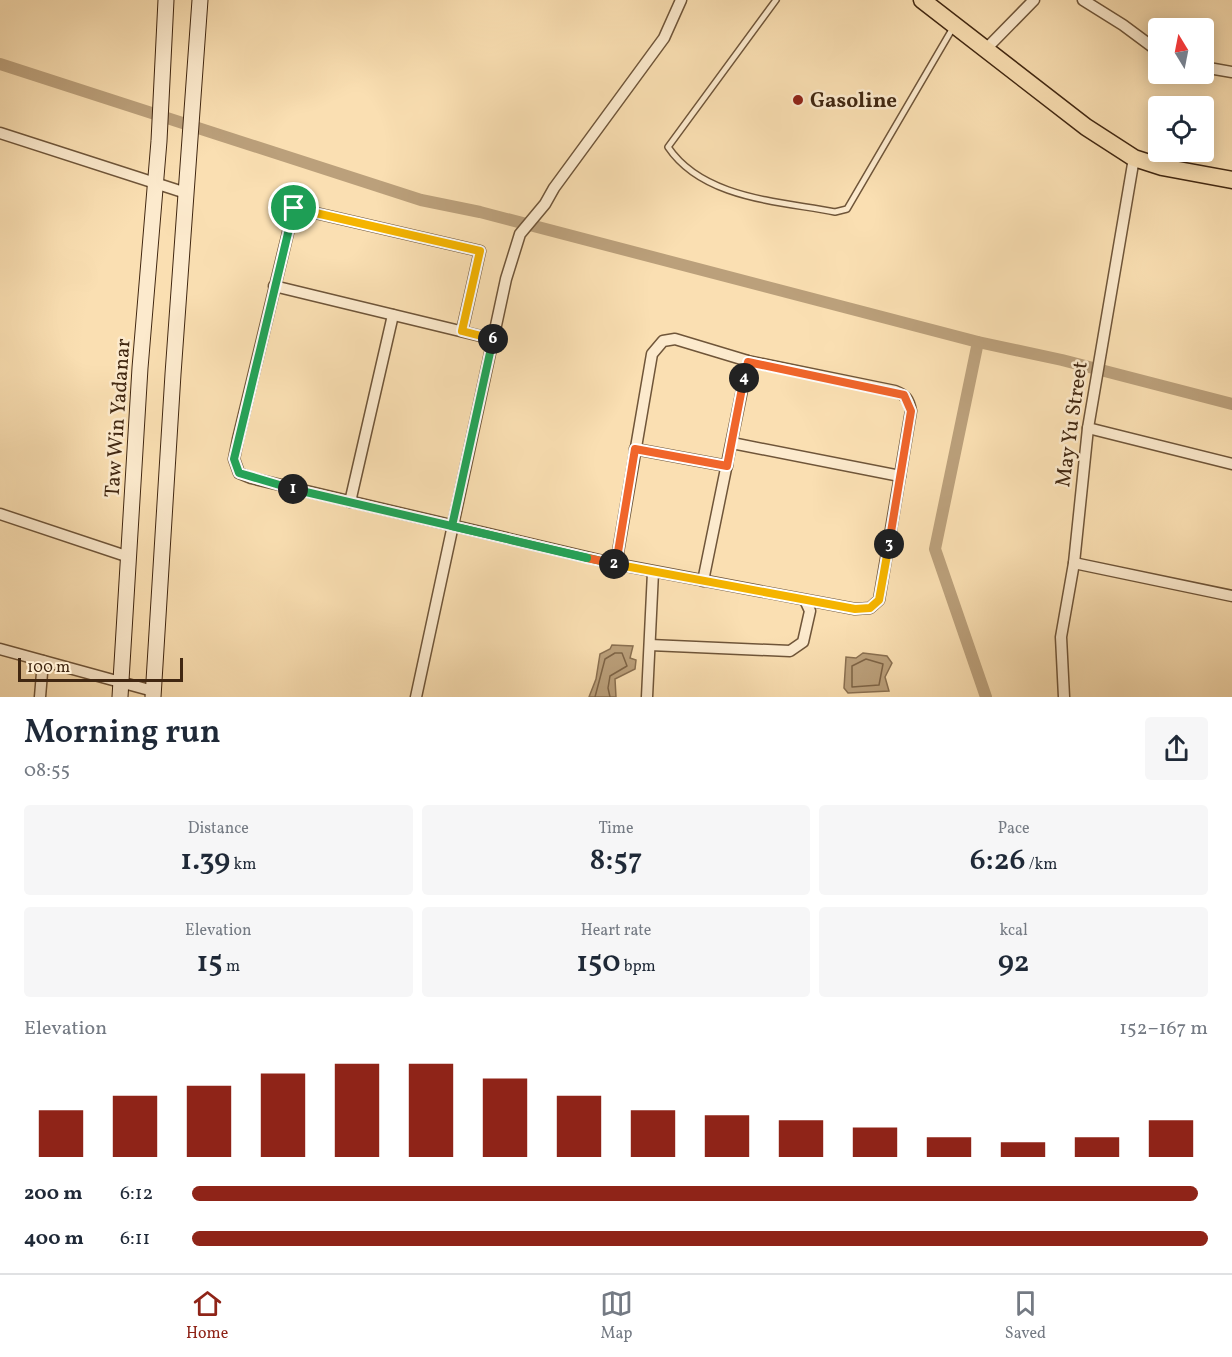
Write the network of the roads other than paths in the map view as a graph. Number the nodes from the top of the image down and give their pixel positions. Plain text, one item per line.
1 (166, 0) edge
2 (200, 0) edge
3 (681, 0) edge
4 (776, 0) edge
5 (922, 0) edge
6 (1034, 0) edge
7 (1083, 0) edge
8 (955, 25) junction
9 (1148, 44) edge
10 (986, 49) junction
11 (1214, 70) edge
12 (1232, 72) edge
13 (0, 133) edge
14 (1134, 158) junction
15 (1232, 180) edge
16 (156, 183) junction
17 (186, 193) junction
18 (274, 286) junction
19 (393, 315) junction
20 (462, 331) junction
21 (493, 339) junction
22 (748, 362) junction
23 (1088, 428) junction
24 (732, 443) junction
25 (635, 449) junction
26 (1232, 464) edge
27 (727, 466) junction
28 (900, 476) junction
29 (350, 502) junction
30 (0, 514) edge
31 (452, 526) junction
32 (129, 557) junction
33 (1074, 563) junction
34 (616, 564) junction
35 (653, 572) junction
36 (703, 581) junction
37 (1232, 596) edge
38 (805, 600) junction
39 (650, 645) junction
40 (0, 649) edge
41 (43, 661) junction
42 (120, 690) edge
43 (153, 694) edge
44 (40, 697) edge
45 (416, 697) edge
46 (647, 697) edge
47 (1064, 697) edge

1 - 16 main road, Taw Win Yadanar
2 - 17 main road
3 - 21 street
4 - 8 lane
5 - 8 main road
6 - 10 street
7 - 9 street
8 - 10 main road
10 - 14 main road
11 - 12 street
13 - 16 street
14 - 15 main road
14 - 23 street, May Yu Street
16 - 17 street
16 - 32 main road, Taw Win Yadanar
17 - 43 main road
18 - 19 street
18 - 20 street
18 - 29 street
19 - 20 street
19 - 29 street
20 - 21 street
21 - 31 street
22 - 24 street
22 - 25 street
22 - 28 street
23 - 26 street
23 - 33 street, May Yu Street
24 - 27 street
24 - 28 street
25 - 27 street
25 - 34 street
27 - 36 street
28 - 38 street
29 - 31 street
30 - 32 street
31 - 34 street
31 - 45 street
32 - 42 main road, Taw Win Yadanar
33 - 37 street
33 - 47 street, May Yu Street
34 - 35 street
35 - 36 street
35 - 39 street
36 - 38 street
38 - 39 street
39 - 46 street
40 - 41 street
41 - 42 street
41 - 44 street
42 - 43 street

